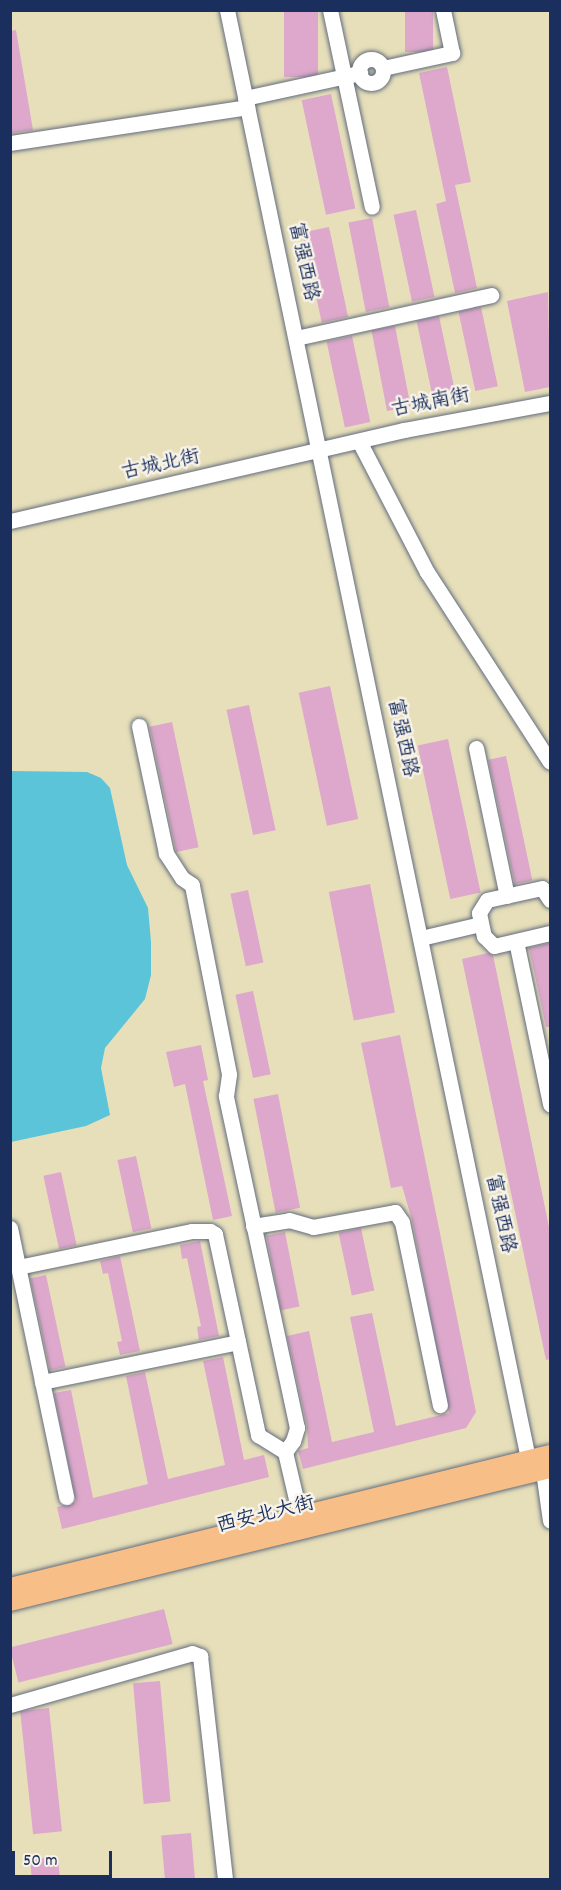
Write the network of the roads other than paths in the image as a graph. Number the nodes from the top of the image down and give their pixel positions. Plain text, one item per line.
1 (227, 10) edge
2 (330, 10) edge
3 (443, 10) edge
4 (344, 77) junction
5 (246, 102) junction
6 (10, 143) edge
7 (372, 207) dead end
8 (491, 295) dead end
9 (296, 338) junction
10 (550, 403) edge
11 (358, 441) junction
12 (320, 450) junction
13 (10, 521) edge
14 (139, 726) dead end
15 (476, 748) dead end
16 (550, 762) edge
17 (507, 896) junction
18 (550, 900) edge
19 (480, 924) junction
20 (550, 933) edge
21 (421, 938) junction
22 (516, 941) junction
23 (545, 1048) edge
24 (550, 1104) edge
25 (253, 1226) junction
26 (10, 1228) edge
27 (18, 1267) junction
28 (238, 1342) junction
29 (42, 1382) junction
30 (440, 1405) dead end
31 (285, 1452) junction
32 (550, 1454) edge
33 (539, 1468) edge
34 (66, 1497) dead end
35 (300, 1516) junction
36 (550, 1521) edge
37 (10, 1587) edge
38 (10, 1602) edge
39 (10, 1705) edge
40 (225, 1880) edge

1 - 5 street, 富强西路
2 - 4 street
3 - 4 street
4 - 5 street
4 - 7 street
5 - 6 street
5 - 9 street, 富强西路
8 - 9 street
9 - 12 street, 富强西路
10 - 11 street, 古城南街
11 - 12 street, 古城南街
11 - 16 street
12 - 13 street, 古城北街
12 - 21 street, 富强西路
14 - 25 street
15 - 17 street
17 - 18 street
17 - 19 street
19 - 21 street
19 - 22 street
20 - 22 street
21 - 33 street, 富强西路
22 - 23 street
23 - 24 street
25 - 30 street
25 - 31 street
26 - 27 street
27 - 28 street
27 - 29 street
28 - 29 street
28 - 31 street
29 - 34 street
31 - 35 street
32 - 33 main road
33 - 35 main road, 西安北大街
33 - 36 street, 富强西路
33 - 38 main road, 西安北大街
35 - 37 main road, 西安北大街
39 - 40 street

